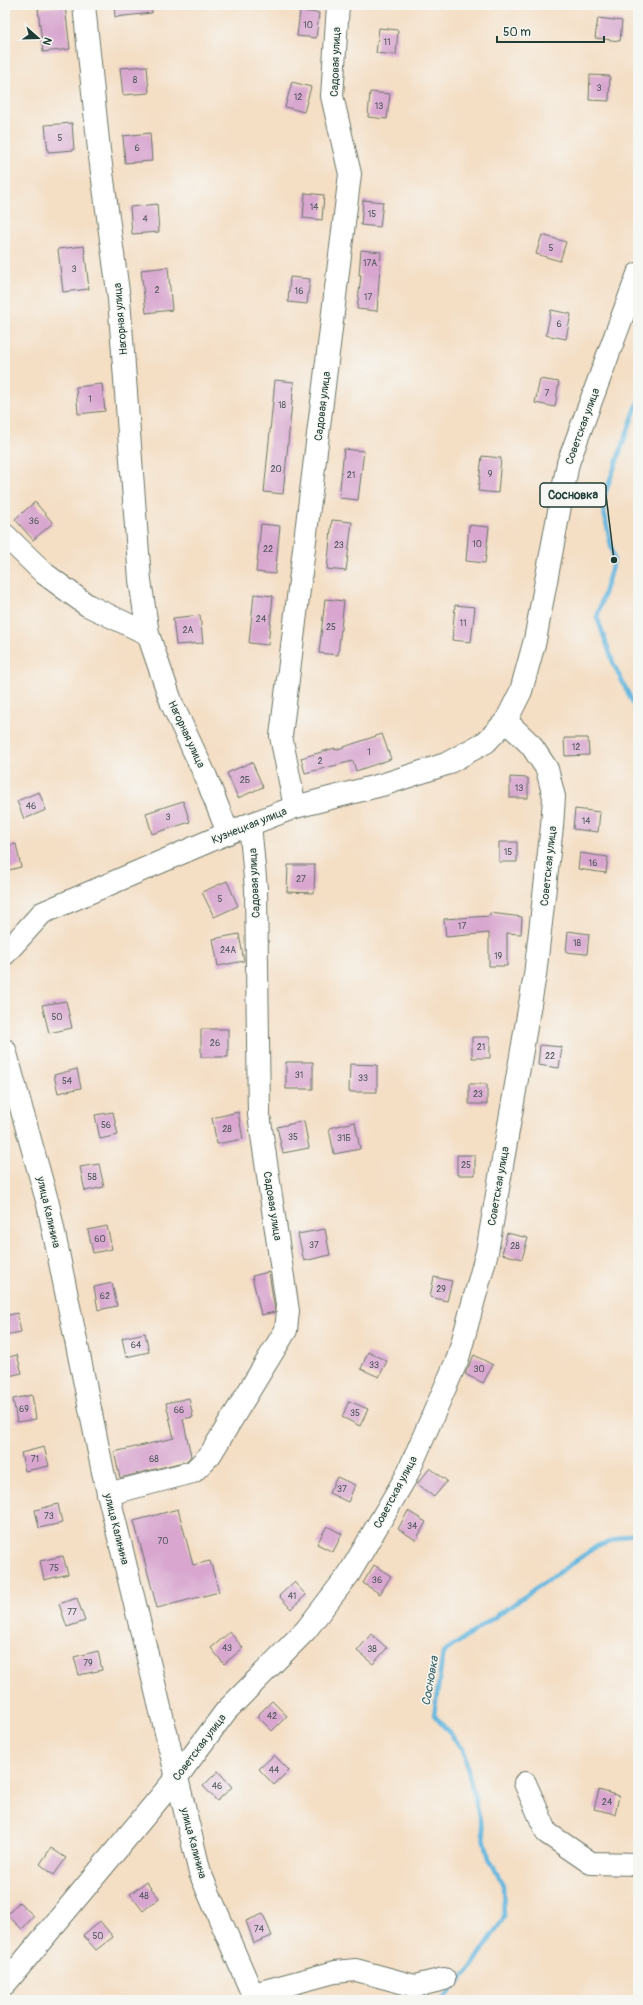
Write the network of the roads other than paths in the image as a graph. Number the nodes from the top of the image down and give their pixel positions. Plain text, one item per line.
1 (84, 5) edge
2 (338, 5) edge
3 (638, 274) edge
4 (5, 535) edge
5 (148, 634) junction
6 (506, 721) junction
7 (294, 807) junction
8 (250, 824) junction
9 (228, 833) junction
10 (5, 954) edge
11 (5, 1050) edge
12 (108, 1494) junction
13 (177, 1777) junction
14 (525, 1783) dead end
15 (638, 1864) edge
16 (444, 1979) dead end
17 (5, 1984) edge
18 (254, 1997) edge

1 - 5 street, Нагорная улица
2 - 7 street, Садовая улица
3 - 6 street, Советская улица
4 - 5 street
5 - 9 street, Нагорная улица
6 - 7 street, Кузнецкая улица
6 - 13 street, Советская улица
7 - 8 street, Кузнецкая улица
8 - 9 street, Кузнецкая улица
8 - 12 street, Садовая улица
9 - 10 street, Кузнецкая улица
11 - 12 street, улица Калинина
12 - 13 street, улица Калинина
13 - 17 street, Советская улица
13 - 18 street, улица Калинина
14 - 15 street
16 - 18 street

